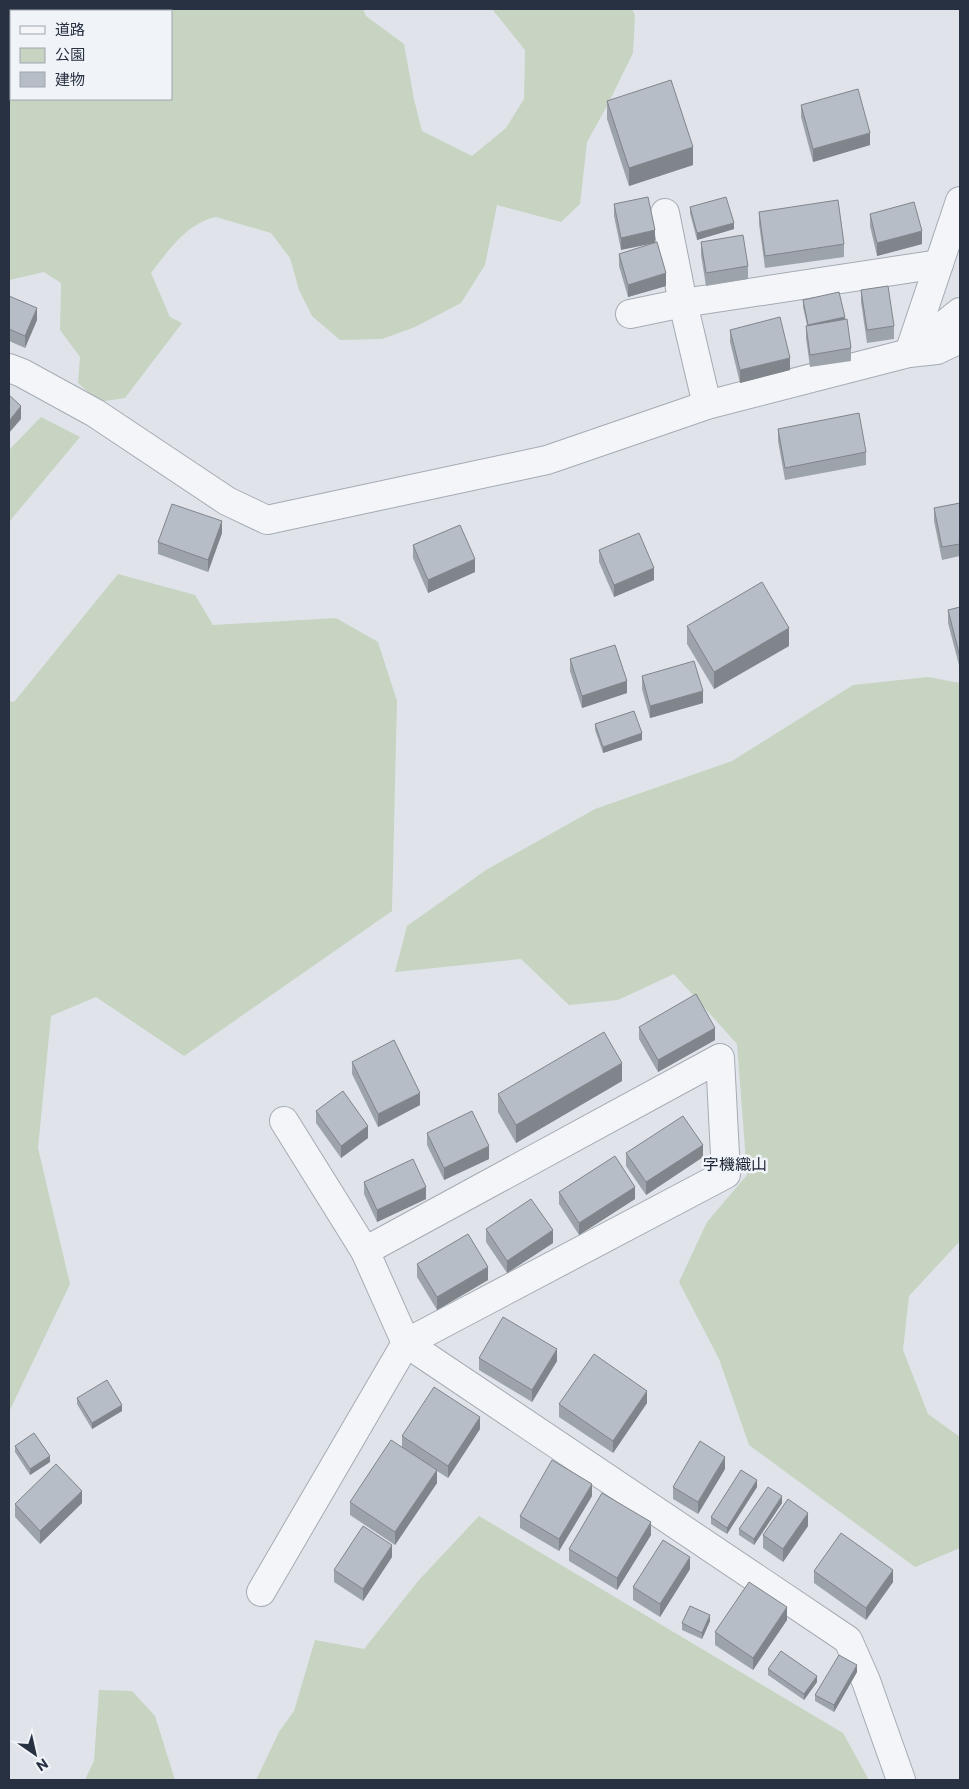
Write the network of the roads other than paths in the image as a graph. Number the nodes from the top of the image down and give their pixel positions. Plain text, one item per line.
1 (960, 201) edge
2 (665, 213) dead end
3 (939, 264) junction
4 (683, 303) junction
5 (960, 312) edge
6 (630, 314) dead end
7 (960, 339) edge
8 (909, 353) junction
9 (9, 368) edge
10 (707, 405) junction
11 (284, 1121) dead end
12 (365, 1251) junction
13 (406, 1343) junction
14 (262, 1592) dead end
15 (901, 1780) edge

1 - 3 street
2 - 4 street
3 - 4 street
3 - 8 street
4 - 6 street
4 - 10 street
5 - 8 street
7 - 8 street
8 - 10 street
9 - 10 street
11 - 12 street
12 - 13 street
12 - 13 street
13 - 14 street
13 - 15 street

